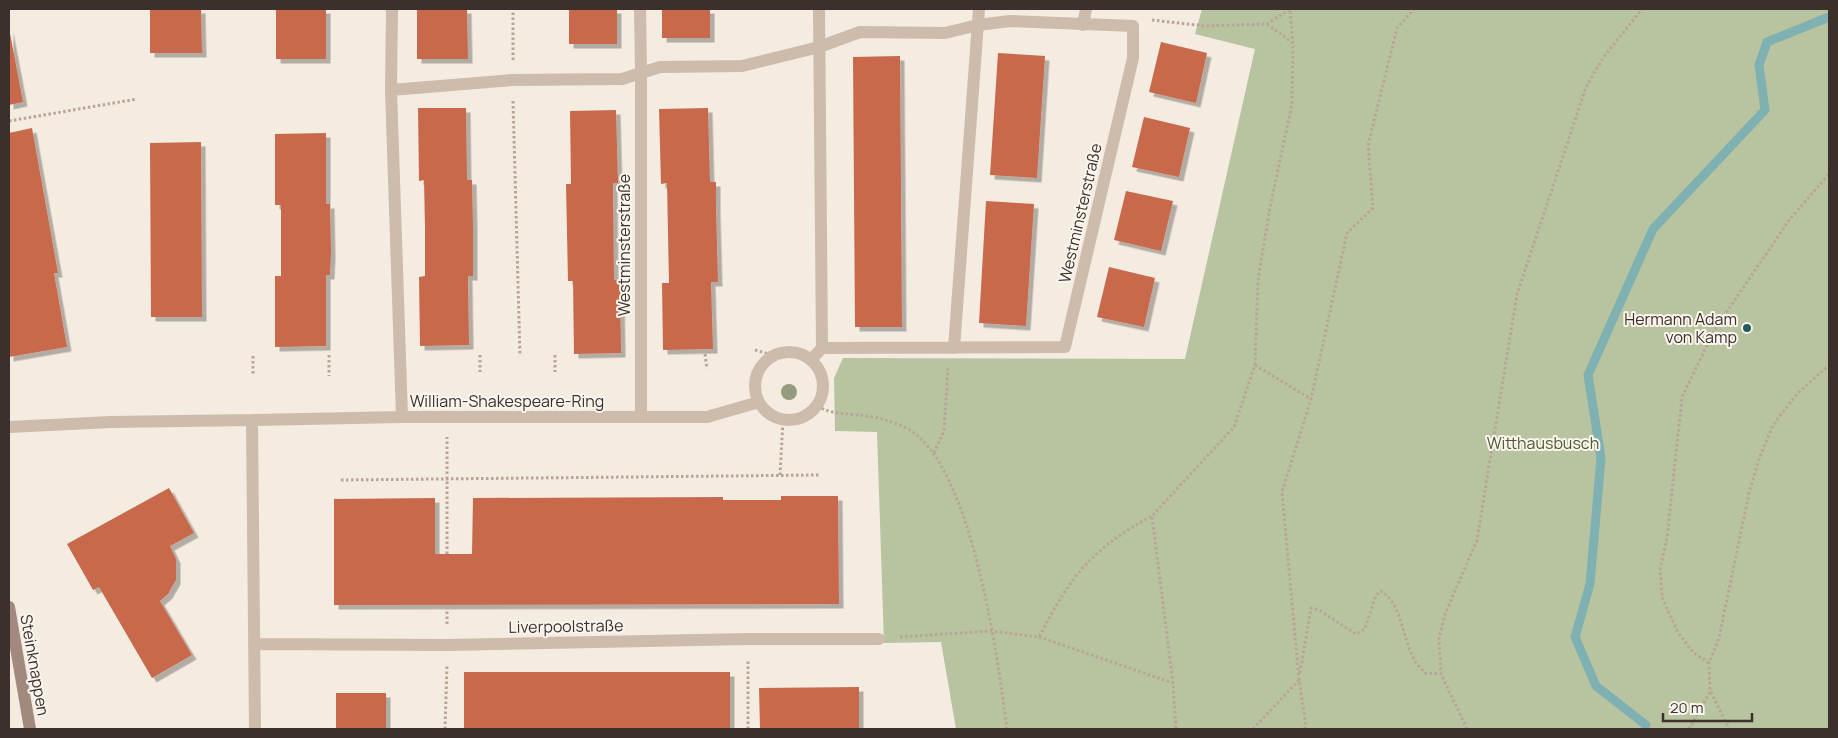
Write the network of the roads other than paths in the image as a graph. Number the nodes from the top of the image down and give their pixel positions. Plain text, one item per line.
1 (392, 9) edge
2 (640, 9) edge
3 (819, 9) edge
4 (979, 9) edge
5 (1086, 9) edge
6 (978, 25) junction
7 (1083, 25) junction
8 (819, 47) junction
9 (641, 72) junction
10 (391, 90) junction
11 (822, 348) junction
12 (954, 348) junction
13 (812, 359) junction
14 (758, 402) junction
15 (402, 417) junction
16 (641, 417) junction
17 (252, 420) junction
18 (9, 427) edge
19 (9, 607) edge
20 (879, 639) road end
21 (254, 644) junction
22 (30, 729) edge
23 (255, 729) edge

1 - 10 street
2 - 9 street, Westminsterstraße
3 - 8 street
4 - 6 street
5 - 7 street
6 - 7 street
6 - 8 street
6 - 12 street
7 - 12 street, Westminsterstraße
8 - 9 street
8 - 11 street
9 - 10 street
9 - 16 street, Westminsterstraße
10 - 15 street
11 - 12 street, Westminsterstraße
11 - 13 street
13 - 14 street
13 - 14 street
14 - 16 street, William-Shakespeare-Ring
15 - 16 street, William-Shakespeare-Ring
15 - 17 street, William-Shakespeare-Ring
17 - 18 street, William-Shakespeare-Ring
17 - 21 street
19 - 22 street, Steinknappen
20 - 21 street, Liverpoolstraße
21 - 23 street

